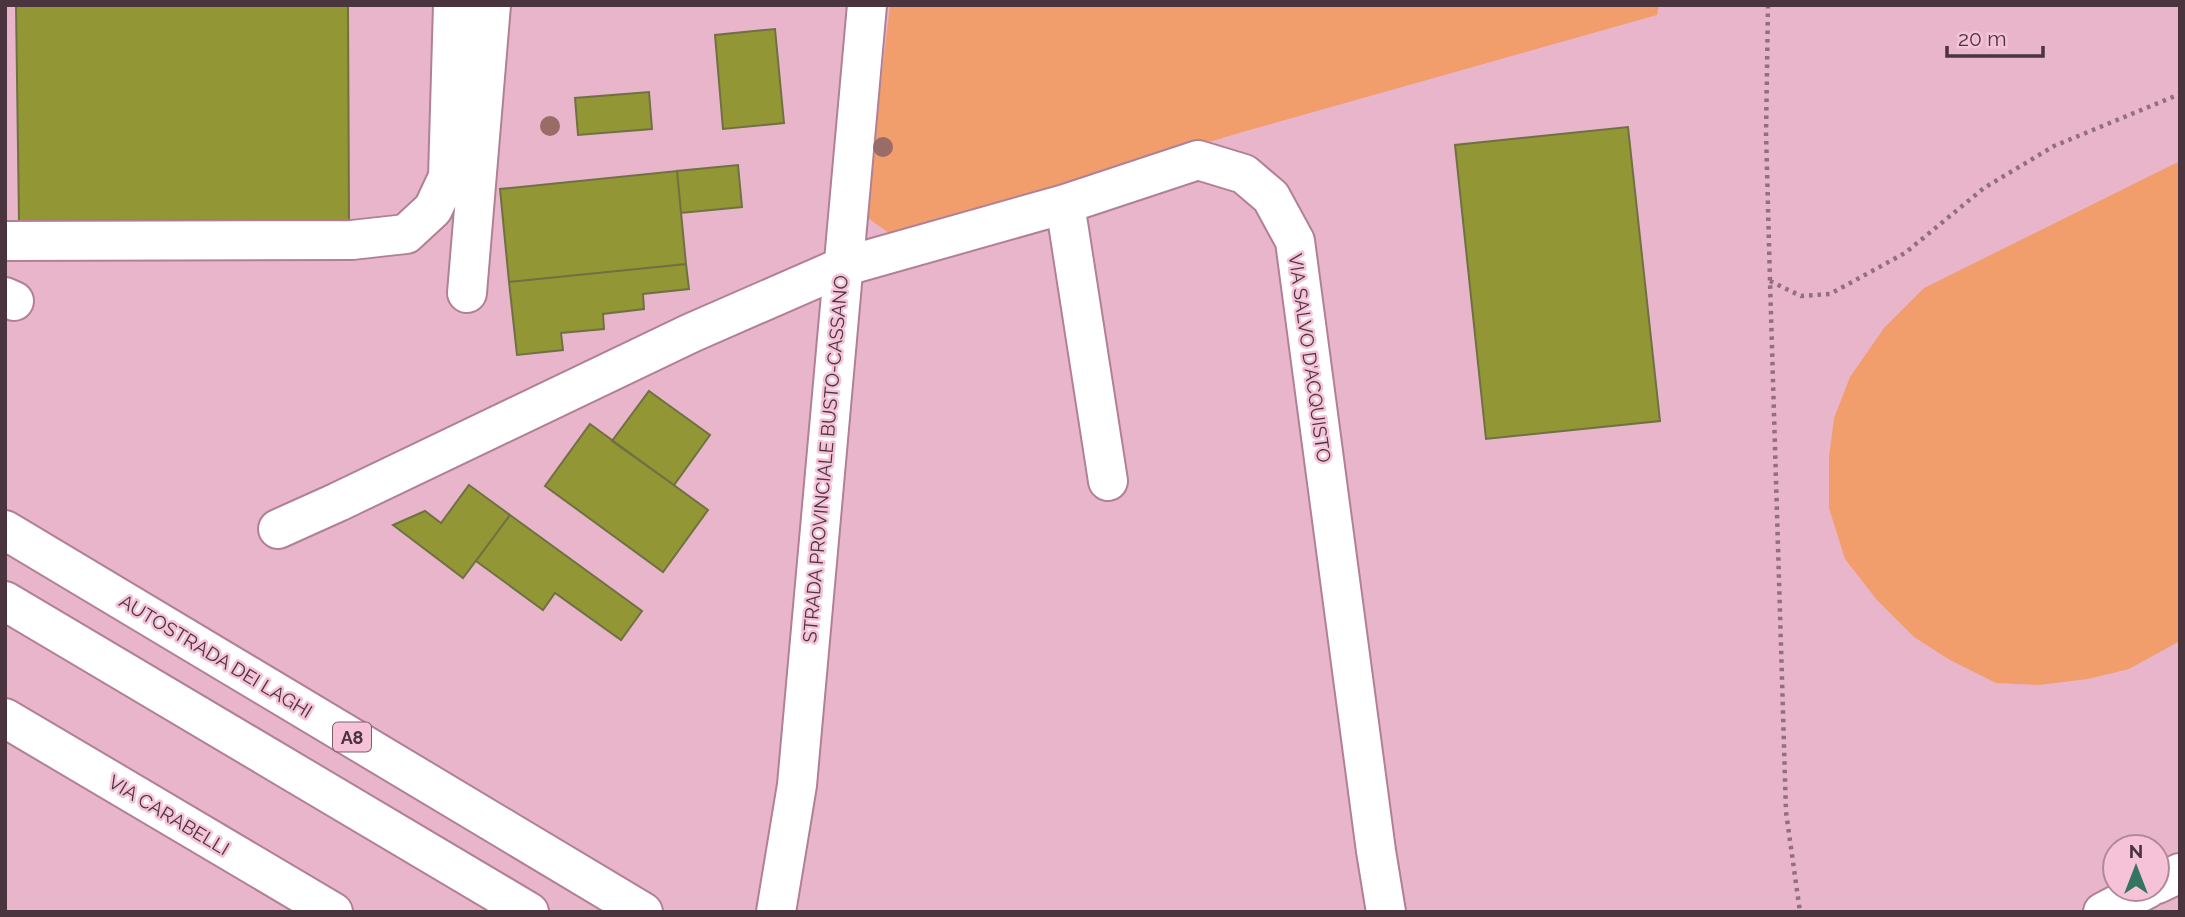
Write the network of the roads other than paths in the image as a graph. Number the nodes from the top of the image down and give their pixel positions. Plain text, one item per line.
1 (453, 5) edge
2 (491, 5) edge
3 (867, 5) edge
4 (1065, 204) junction
5 (5, 241) edge
6 (842, 267) junction
7 (467, 293) dead end
8 (1108, 481) dead end
9 (5, 504) edge
10 (278, 529) dead end
11 (5, 530) edge
12 (60, 563) junction
13 (5, 601) edge
14 (5, 718) edge
15 (2120, 903) edge
16 (333, 912) edge
17 (529, 912) edge
18 (643, 912) edge
19 (776, 912) edge
20 (1386, 912) edge
21 (2103, 912) edge

1 - 5 main road
2 - 7 main road
3 - 6 main road, STRADA PROVINCIALE BUSTO-CASSANO
4 - 6 main road, VIA SALVO D'ACQUISTO
4 - 8 main road
4 - 20 main road, VIA SALVO D'ACQUISTO
6 - 10 main road, VIA SALVO D'ACQUISTO
6 - 19 main road, STRADA PROVINCIALE BUSTO-CASSANO
9 - 12 main road
11 - 12 main road, AUTOSTRADA DEI LAGHI / A8
12 - 18 main road, AUTOSTRADA DEI LAGHI / A8
13 - 17 main road
14 - 16 main road, VIA CARABELLI
15 - 21 main road

